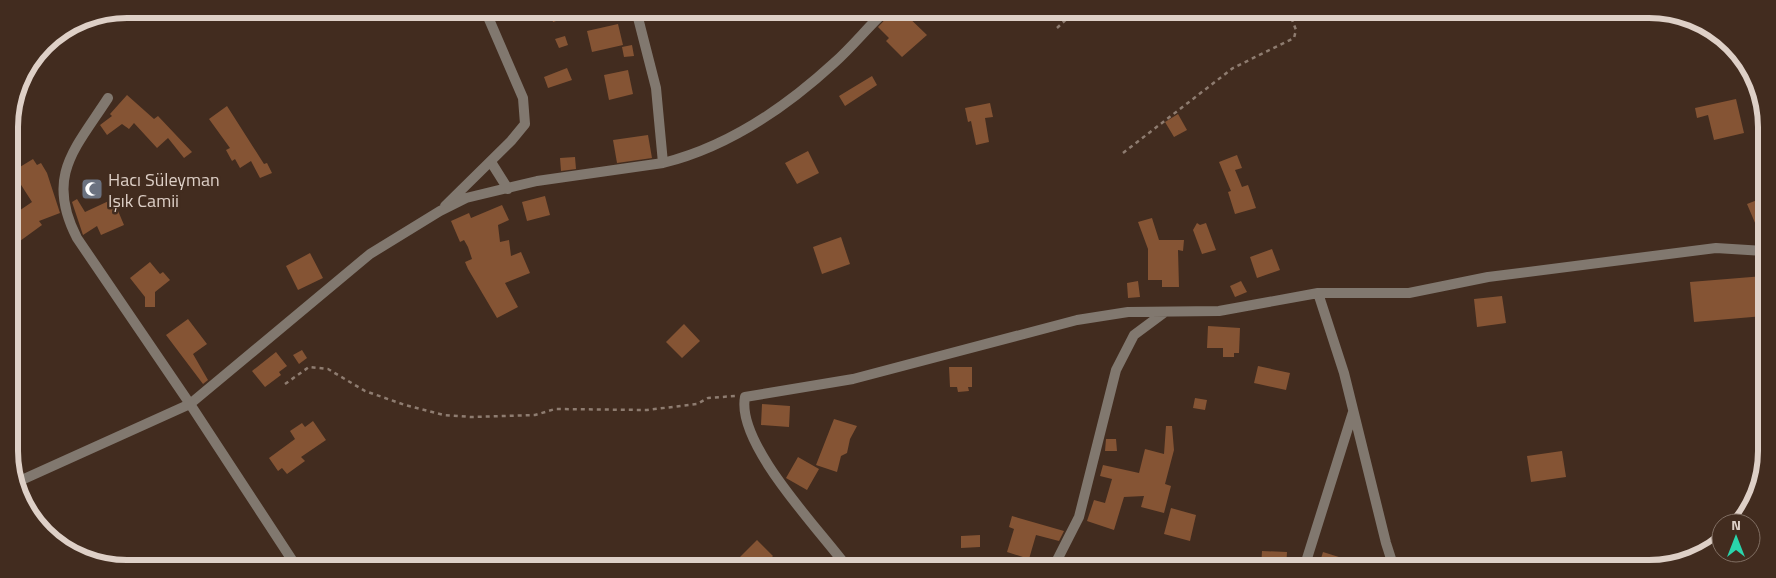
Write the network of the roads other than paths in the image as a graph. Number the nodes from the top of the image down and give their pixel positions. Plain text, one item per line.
1 (488, 18) edge
2 (638, 18) edge
3 (875, 18) edge
4 (108, 98) dead end
5 (491, 162) junction
6 (663, 163) junction
7 (508, 189) junction
8 (440, 211) junction
9 (1759, 251) edge
10 (1318, 292) junction
11 (1165, 312) junction
12 (190, 404) junction
13 (1353, 412) junction
14 (21, 479) edge
15 (292, 560) edge
16 (841, 560) edge
17 (1057, 560) edge
18 (1307, 560) edge
19 (1391, 560) edge

1 - 5 street
2 - 6 street
3 - 6 street
4 - 12 street
5 - 7 street
5 - 8 street
6 - 7 street
7 - 8 street
8 - 12 street
9 - 10 street
10 - 11 street
10 - 13 street
11 - 16 street
11 - 17 street
12 - 14 street
12 - 15 street
13 - 18 street
13 - 19 street

